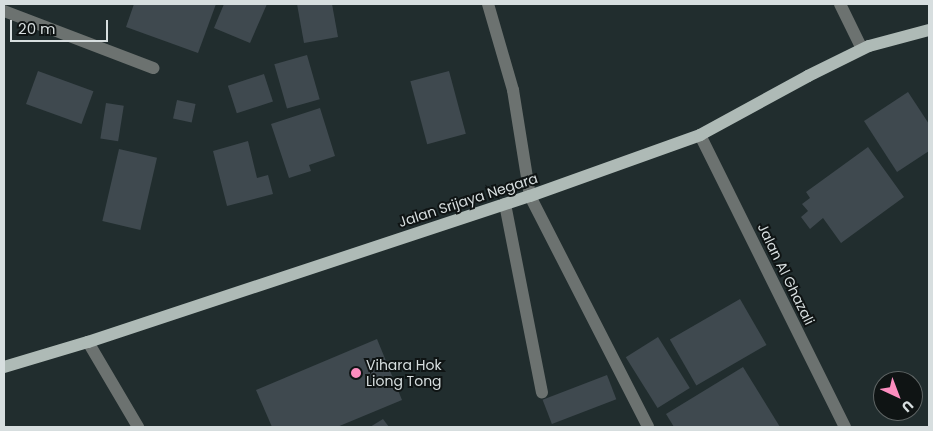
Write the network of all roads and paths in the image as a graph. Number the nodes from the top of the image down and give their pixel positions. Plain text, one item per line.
1 (488, 4) edge
2 (840, 4) edge
3 (4, 11) edge
4 (929, 30) edge
5 (862, 49) junction
6 (153, 68) dead end
7 (700, 135) junction
8 (530, 196) junction
9 (505, 204) junction
10 (88, 342) junction
11 (4, 367) edge
12 (542, 392) dead end
13 (138, 427) edge
14 (648, 427) edge
15 (845, 427) edge

1 - 8 street
2 - 5 street
3 - 6 street
4 - 5 main road, Jalan Srijaya Negara
5 - 7 main road, Jalan Srijaya Negara
7 - 8 main road, Jalan Srijaya Negara
7 - 15 street, Jalan Al Ghazali
8 - 9 main road, Jalan Srijaya Negara
8 - 14 street
9 - 10 main road, Jalan Srijaya Negara
9 - 12 street
10 - 11 main road, Jalan Srijaya Negara
10 - 13 street

